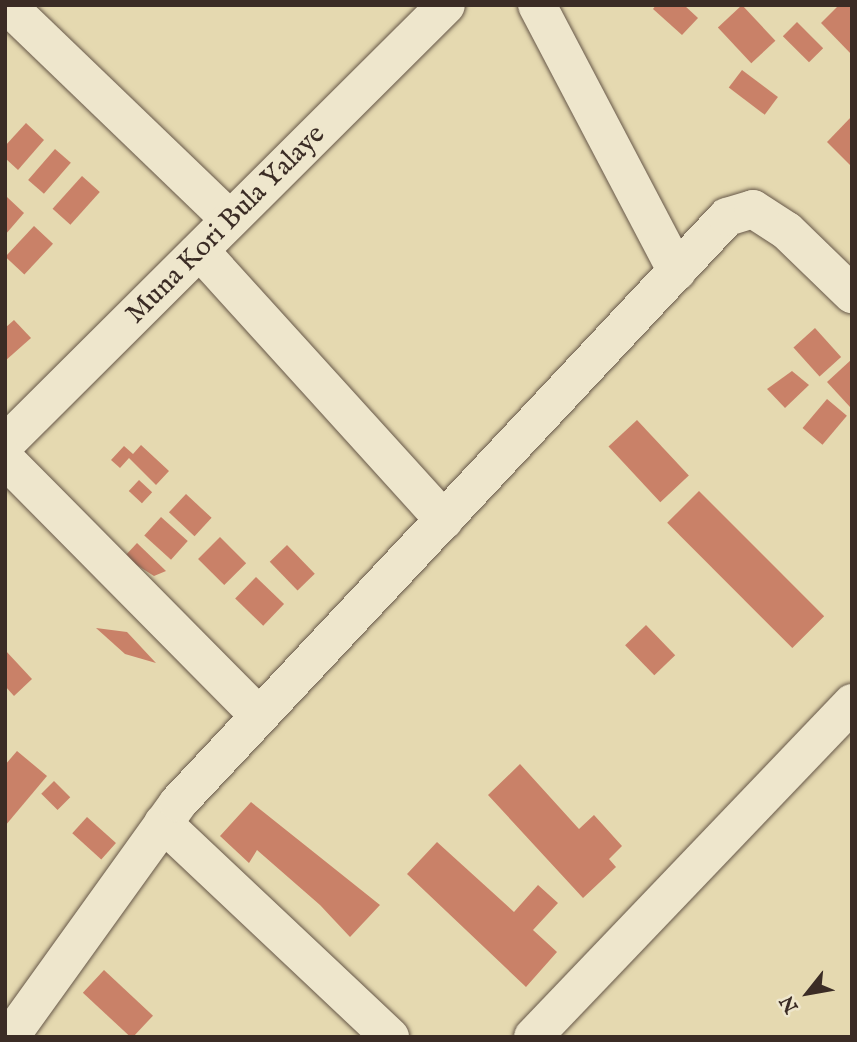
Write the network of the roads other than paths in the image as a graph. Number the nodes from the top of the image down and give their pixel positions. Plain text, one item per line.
1 (7, 5) edge
2 (446, 5) edge
3 (537, 5) edge
4 (229, 219) junction
5 (201, 252) junction
6 (677, 272) junction
7 (852, 294) edge
8 (5, 444) edge
9 (5, 459) edge
10 (444, 520) junction
11 (852, 703) edge
12 (259, 716) junction
13 (163, 823) junction
14 (10, 1037) edge
15 (390, 1037) edge
16 (533, 1037) edge

1 - 4 street
2 - 4 street, Muna Kori Bula Yalaye
3 - 6 street
4 - 5 street, Muna Kori Bula Yalaye
5 - 8 street, Muna Kori Bula Yalaye
5 - 10 street
6 - 7 street
6 - 10 street
9 - 12 street
10 - 12 street
11 - 16 street
12 - 13 street
13 - 14 street
13 - 15 street

